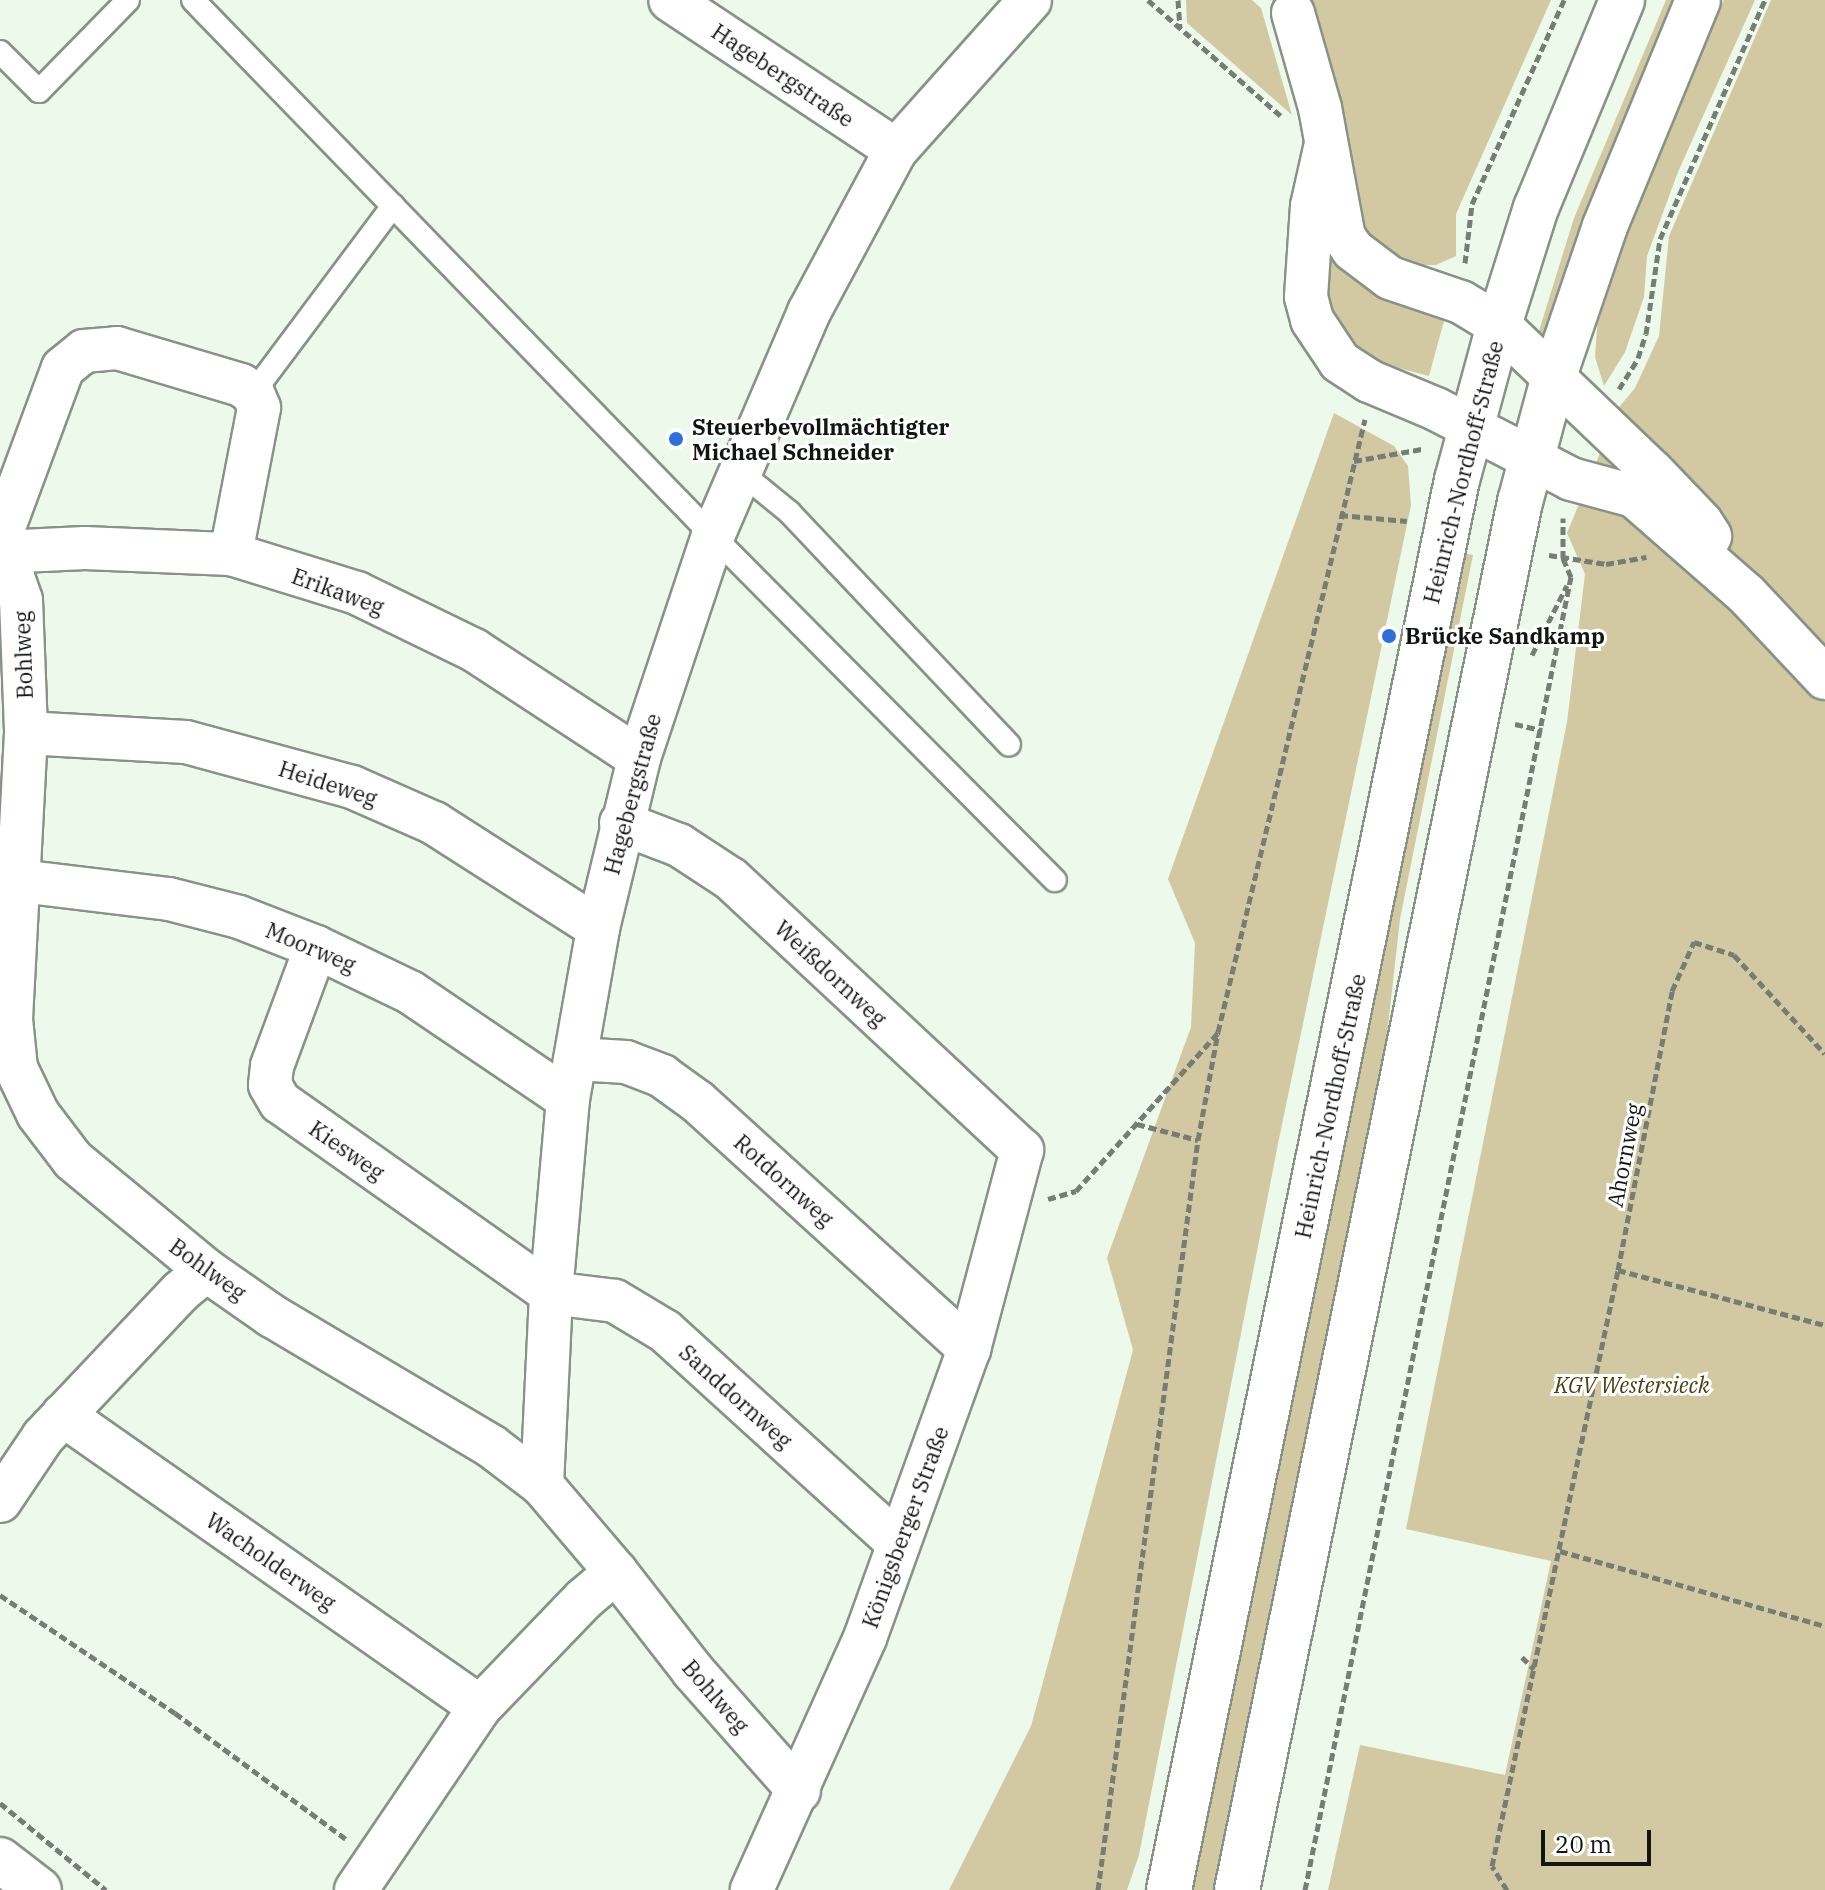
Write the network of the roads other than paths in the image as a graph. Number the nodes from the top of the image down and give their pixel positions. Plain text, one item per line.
1 (128, 0) edge
2 (193, 0) edge
3 (670, 0) edge
4 (1030, 0) edge
5 (1622, 0) edge
6 (1698, 0) edge
7 (1286, 4) edge
8 (0, 52) edge
9 (1325, 148) junction
10 (896, 150) junction
11 (393, 206) junction
12 (1499, 325) junction
13 (1554, 376) junction
14 (253, 393) junction
15 (1454, 419) junction
16 (1532, 459) junction
17 (740, 472) junction
18 (713, 536) junction
19 (0, 538) edge
20 (0, 552) edge
21 (231, 554) junction
22 (0, 559) edge
23 (1747, 595) junction
24 (1825, 678) edge
25 (26, 733) junction
26 (1009, 745) dead end
27 (639, 758) junction
28 (621, 823) junction
29 (1055, 880) dead end
30 (20, 881) junction
31 (598, 928) junction
32 (316, 947) junction
33 (576, 1059) junction
34 (8, 1071) edge
35 (568, 1099) junction
36 (1022, 1150) joint
37 (206, 1270) junction
38 (551, 1293) junction
39 (969, 1349) junction
40 (63, 1415) junction
41 (542, 1485) junction
42 (0, 1501) edge
43 (898, 1543) junction
44 (616, 1572) junction
45 (480, 1707) junction
46 (799, 1791) junction
47 (0, 1860) edge
48 (366, 1875) edge
49 (39, 1890) edge
50 (752, 1890) edge
51 (1169, 1890) edge
52 (1237, 1890) edge

1 - 8 lane
2 - 11 lane
3 - 10 street, Hagebergstraße
4 - 10 street, Hagebergstraße
5 - 12 main road, Heinrich-Nordhoff-Straße
6 - 13 main road
7 - 9 street
9 - 12 street
9 - 15 street
10 - 17 street, Hagebergstraße
11 - 14 lane
11 - 18 lane
12 - 13 street
12 - 15 main road, Heinrich-Nordhoff-Straße
13 - 16 main road
13 - 23 street
14 - 19 street
14 - 21 street
15 - 16 street
15 - 51 main road, Heinrich-Nordhoff-Straße
16 - 23 street
16 - 52 main road
17 - 18 street, Hagebergstraße
17 - 26 lane
18 - 27 street, Hagebergstraße
18 - 29 lane
20 - 21 street, Erikaweg
21 - 27 street, Erikaweg
22 - 25 street, Bohlweg
23 - 24 street
25 - 30 street, Bohlweg
25 - 31 street, Heideweg
27 - 28 street, Hagebergstraße
28 - 31 street, Hagebergstraße
28 - 36 street, Weißdornweg
30 - 32 street, Moorweg
30 - 34 street, Bohlweg
31 - 33 street, Hagebergstraße
32 - 35 street, Moorweg
32 - 38 street, Kiesweg
33 - 35 street, Hagebergstraße
33 - 39 street, Rotdornweg
34 - 37 street, Bohlweg
35 - 38 street, Hagebergstraße
36 - 39 street, Königsberger Straße
37 - 40 street
37 - 41 street, Bohlweg
38 - 41 street, Hagebergstraße
38 - 43 street, Sanddornweg
39 - 43 street, Königsberger Straße
40 - 42 street
40 - 45 street, Wacholderweg
41 - 44 street, Bohlweg
43 - 46 street, Königsberger Straße
44 - 45 street
44 - 46 street, Bohlweg
45 - 48 street
46 - 50 street, Königsberger Straße
47 - 49 main road

